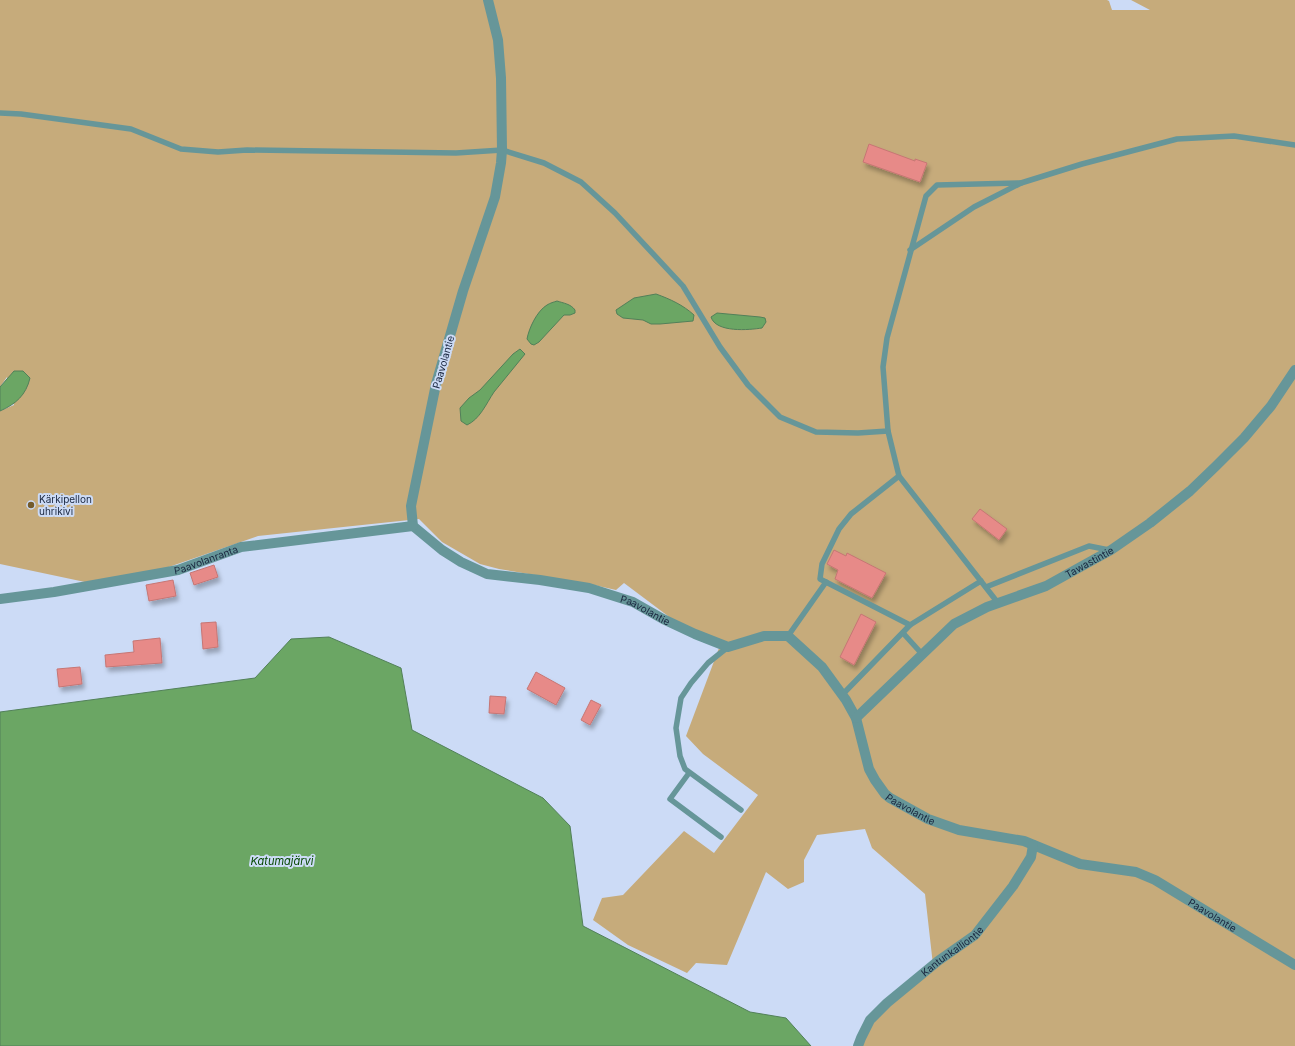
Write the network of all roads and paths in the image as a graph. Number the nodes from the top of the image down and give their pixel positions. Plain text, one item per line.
1 (488, 0) edge
2 (0, 113) edge
3 (1295, 145) edge
4 (502, 150) junction
5 (1021, 183) junction
6 (910, 250) junction
7 (1295, 370) edge
8 (888, 431) junction
9 (899, 476) junction
10 (413, 526) junction
11 (1111, 550) junction
12 (981, 581) junction
13 (826, 582) junction
14 (986, 588) junction
15 (0, 599) edge
16 (998, 603) junction
17 (910, 625) junction
18 (903, 633) junction
19 (788, 636) junction
20 (728, 647) junction
21 (922, 654) junction
22 (842, 695) junction
23 (856, 718) junction
24 (689, 773) junction
25 (741, 810) dead end
26 (721, 837) dead end
27 (1033, 845) junction
28 (1295, 965) edge
29 (858, 1046) edge

1 - 4 street, Paavolantie
2 - 4 lane
3 - 5 lane
4 - 8 lane
4 - 10 street, Paavolantie
5 - 6 lane
5 - 6 lane
6 - 8 lane
7 - 11 street, Tawastintie
8 - 9 lane
9 - 12 lane
9 - 13 lane
10 - 15 street, Paavolanranta
10 - 20 street, Paavolantie
11 - 14 lane
11 - 16 street, Tawastintie
12 - 14 lane
12 - 17 lane
13 - 17 lane
13 - 19 lane
14 - 16 lane
16 - 21 street, Tawastintie
17 - 18 lane
18 - 21 lane
18 - 22 lane
19 - 20 street
19 - 22 street, Paavolantie
20 - 24 lane
21 - 23 street, Tawastintie
22 - 23 street, Paavolantie
23 - 27 street, Paavolantie
24 - 25 lane
24 - 26 lane
27 - 28 street, Paavolantie
27 - 29 street, Kantunkalliontie

